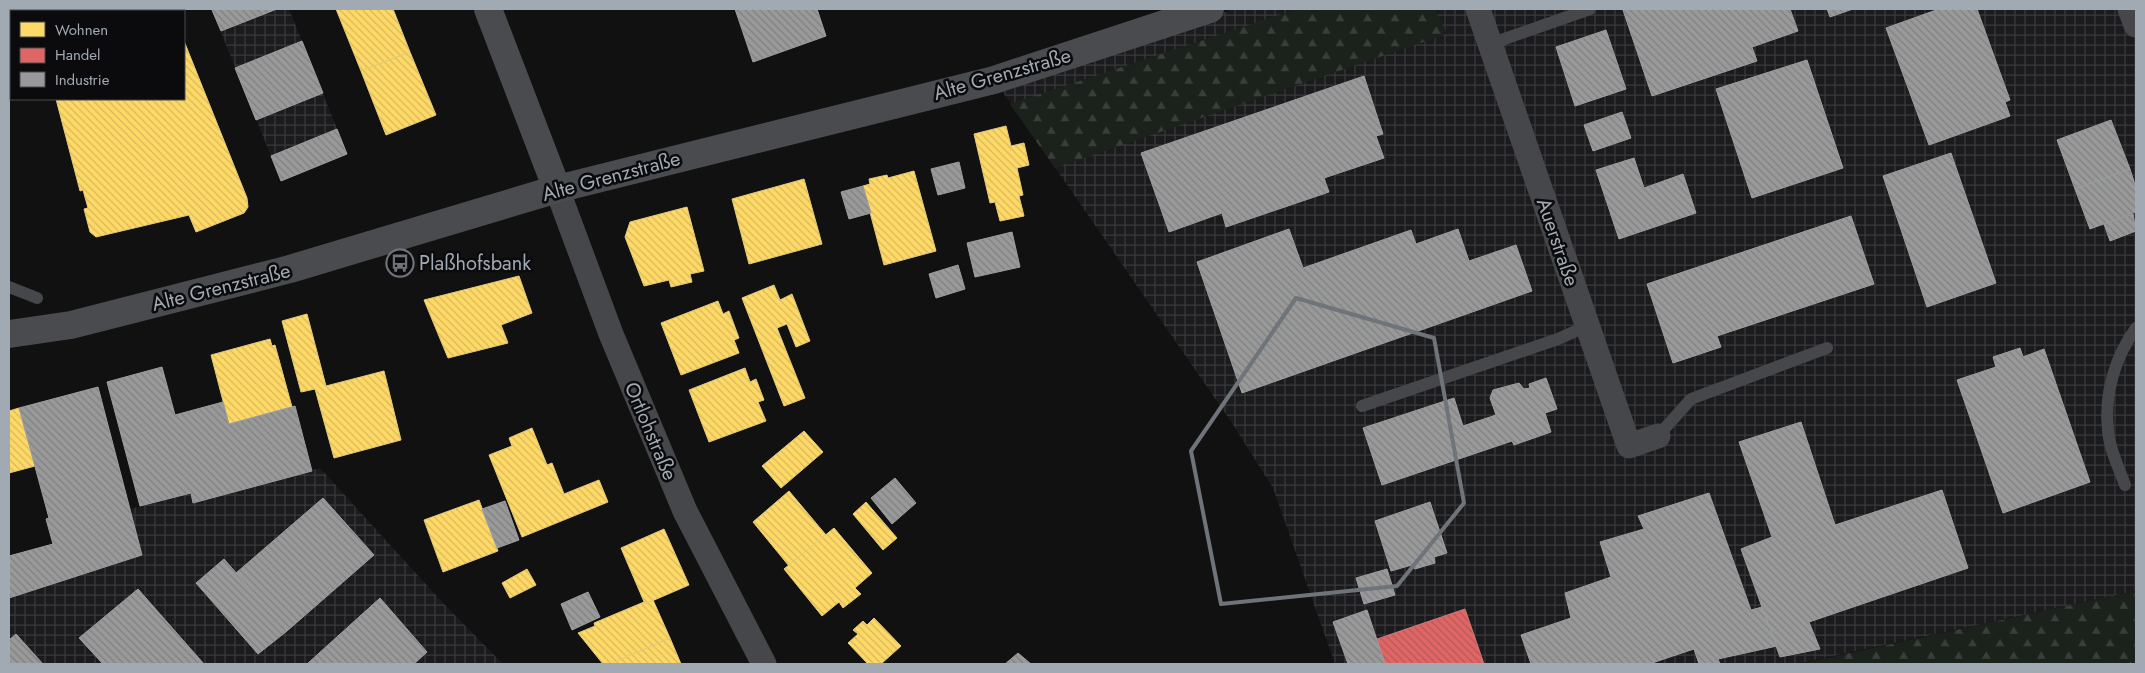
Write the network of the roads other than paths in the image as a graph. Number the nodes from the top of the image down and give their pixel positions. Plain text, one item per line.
1 (488, 9) edge
2 (1210, 9) edge
3 (1478, 9) edge
4 (1590, 9) edge
5 (2130, 9) edge
6 (2136, 25) edge
7 (1490, 44) junction
8 (557, 190) junction
9 (9, 287) edge
10 (38, 298) dead end
11 (1587, 326) junction
12 (2136, 328) edge
13 (9, 334) edge
14 (1827, 348) dead end
15 (1362, 406) dead end
16 (1658, 436) joint
17 (2125, 485) dead end
18 (764, 664) edge

1 - 8 street
2 - 8 street, Alte Grenzstraße
3 - 7 street, Auerstraße
4 - 7 lane
5 - 6 street
7 - 11 street, Auerstraße
8 - 13 street, Alte Grenzstraße
8 - 18 street, Ortlohstraße
9 - 10 lane
11 - 15 lane
11 - 16 street, Auerstraße
12 - 17 lane
14 - 16 lane

